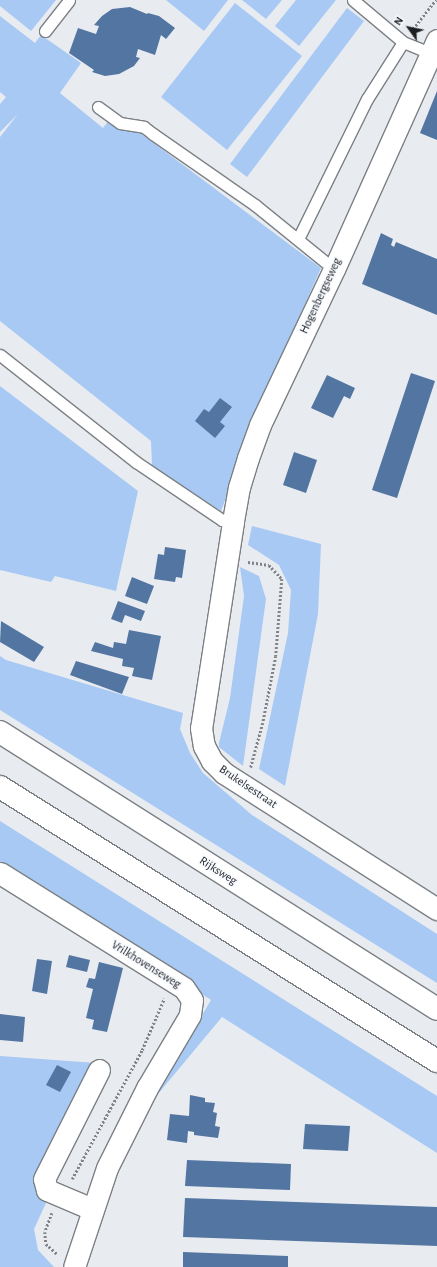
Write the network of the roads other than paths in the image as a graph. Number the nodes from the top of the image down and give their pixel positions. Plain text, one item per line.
1 (69, 0) edge
2 (353, 0) edge
3 (45, 31) dead end
4 (403, 42) junction
5 (434, 46) edge
6 (98, 107) dead end
7 (298, 238) junction
8 (334, 269) junction
9 (0, 355) edge
10 (233, 522) junction
11 (226, 560) joint
12 (0, 732) edge
13 (0, 787) edge
14 (0, 873) edge
15 (437, 909) edge
16 (437, 1009) edge
17 (437, 1061) edge
18 (99, 1070) dead end
19 (92, 1209) junction
20 (74, 1267) edge

1 - 3 lane
2 - 4 lane
4 - 5 lane
4 - 7 lane
5 - 8 street, Hogenbergseweg
6 - 7 lane
7 - 8 lane
8 - 10 street, Hogenbergseweg
9 - 10 lane
10 - 11 street, Hogenbergseweg
11 - 15 street, Brukelsestraat
12 - 16 highway, Rijksweg
13 - 17 highway
14 - 19 street, Vrilkhovenseweg
18 - 19 street
19 - 20 street, Vrilkhovenseweg

